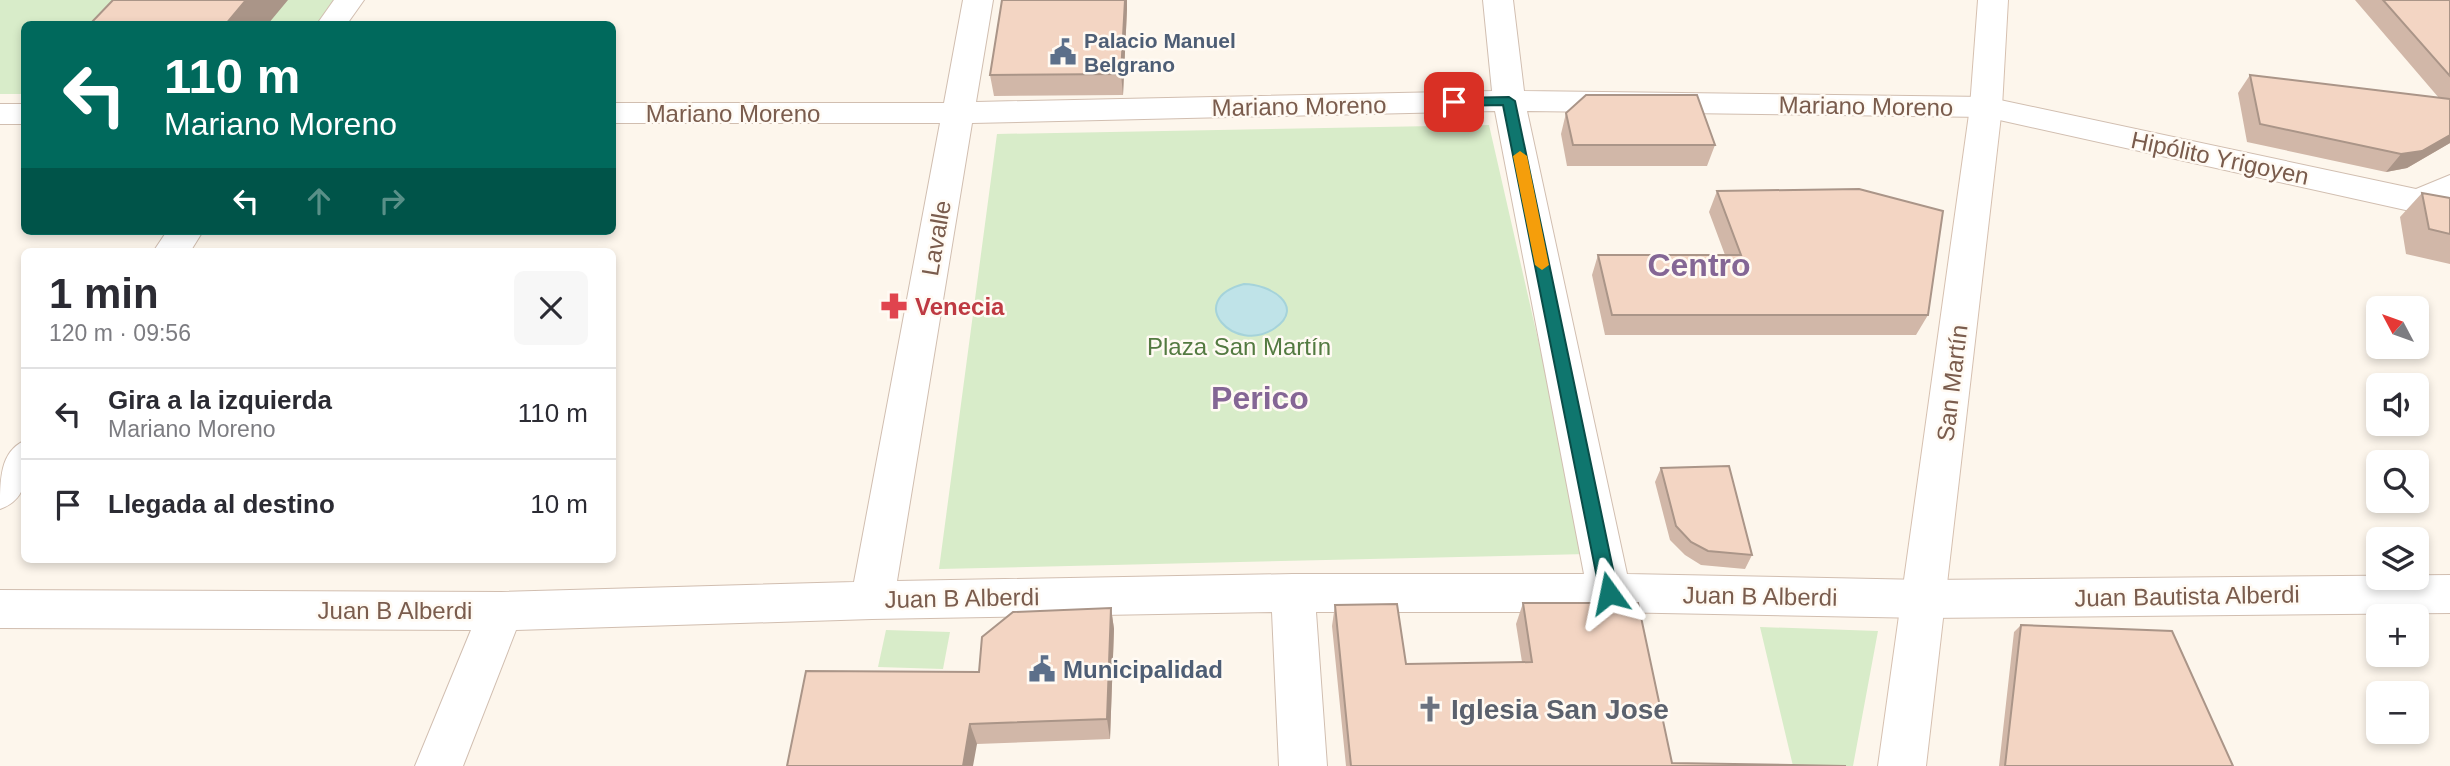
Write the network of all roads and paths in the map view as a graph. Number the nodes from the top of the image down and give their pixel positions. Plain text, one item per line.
1 (349, 0) edge
2 (978, 0) edge
3 (1498, 0) edge
4 (1993, 0) edge
5 (334, 21) edge
6 (1509, 101) junction
7 (1986, 107) junction
8 (616, 113) edge
9 (958, 113) junction
10 (0, 114) edge
11 (21, 114) edge
12 (2450, 186) edge
13 (2435, 205) edge
14 (21, 461) edge
15 (0, 492) edge
16 (1293, 593) junction
17 (1609, 593) junction
18 (2450, 594) edge
19 (1925, 598) junction
20 (872, 600) junction
21 (0, 609) edge
22 (501, 611) junction
23 (439, 766) edge
24 (1303, 766) edge
25 (1902, 766) edge

1 - 5 street
2 - 9 street, Lavalle
3 - 6 street
4 - 7 street, San Martín
6 - 7 street, Mariano Moreno
6 - 9 street, Mariano Moreno
6 - 17 street
7 - 13 street, Hipólito Yrigoyen
7 - 19 street, San Martín
8 - 9 street, Mariano Moreno
9 - 20 street, Lavalle
10 - 11 street
12 - 13 street, Hipólito Yrigoyen
14 - 15 street
16 - 17 street, Juan B Alberdi
16 - 20 street, Juan B Alberdi
16 - 24 street
17 - 19 street, Juan B Alberdi
18 - 19 street, Juan Bautista Alberdi
19 - 25 street, San Martín
20 - 22 street, Juan B Alberdi
21 - 22 street, Juan B Alberdi
22 - 23 street

